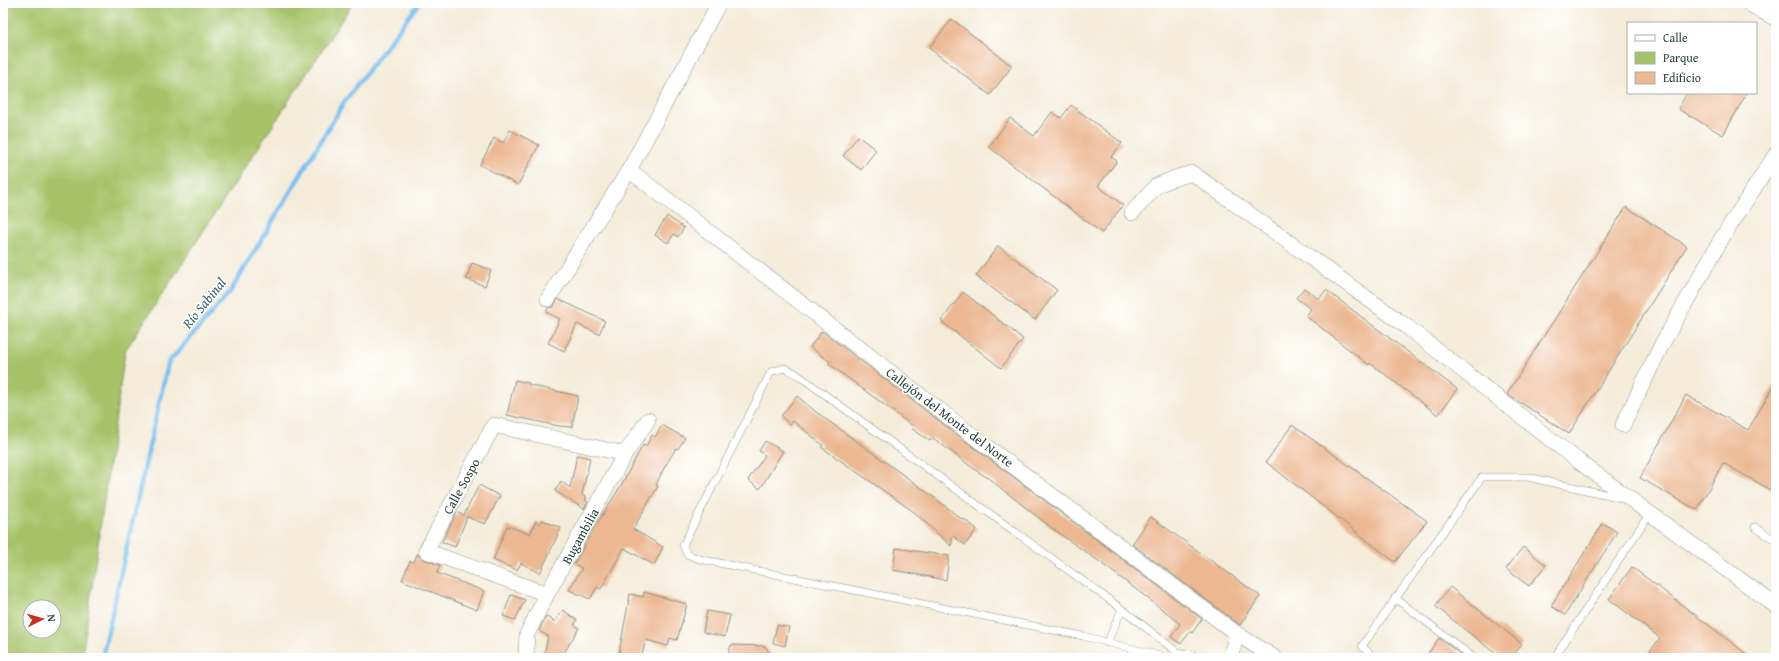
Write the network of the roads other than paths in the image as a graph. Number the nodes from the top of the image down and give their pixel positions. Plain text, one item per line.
1 (720, 3) edge
2 (1748, 3) edge
3 (1776, 19) edge
4 (1776, 154) edge
5 (629, 170) junction
6 (1132, 213) dead end
7 (548, 299) dead end
8 (648, 420) dead end
9 (1623, 425) dead end
10 (625, 454) junction
11 (1632, 500) junction
12 (1650, 513) junction
13 (1755, 527) dead end
14 (1776, 541) edge
15 (547, 594) junction
16 (1396, 598) junction
17 (1776, 606) edge
18 (1122, 609) junction
19 (1237, 634) junction
20 (1106, 643) junction
21 (1175, 655) edge
22 (526, 658) edge
23 (1168, 658) edge
24 (1207, 658) edge
25 (1230, 658) edge
26 (1275, 658) edge
27 (1374, 658) edge
28 (1474, 658) edge
29 (1554, 658) edge

1 - 5 street
2 - 3 street
4 - 9 street
5 - 7 street
5 - 19 street, Callejón del Monte del Norte
6 - 11 street
8 - 10 street, Bugambilia
10 - 15 street, Bugambilia
10 - 15 street, Calle Sospo
11 - 12 street
11 - 16 lane
12 - 17 street
12 - 29 lane
13 - 14 lane
15 - 22 street, Bugambilia
16 - 27 lane
16 - 28 lane
18 - 20 lane
18 - 20 lane
18 - 21 lane
19 - 25 street
19 - 26 street, Callejón del Monte del Norte
20 - 23 lane
21 - 24 lane

